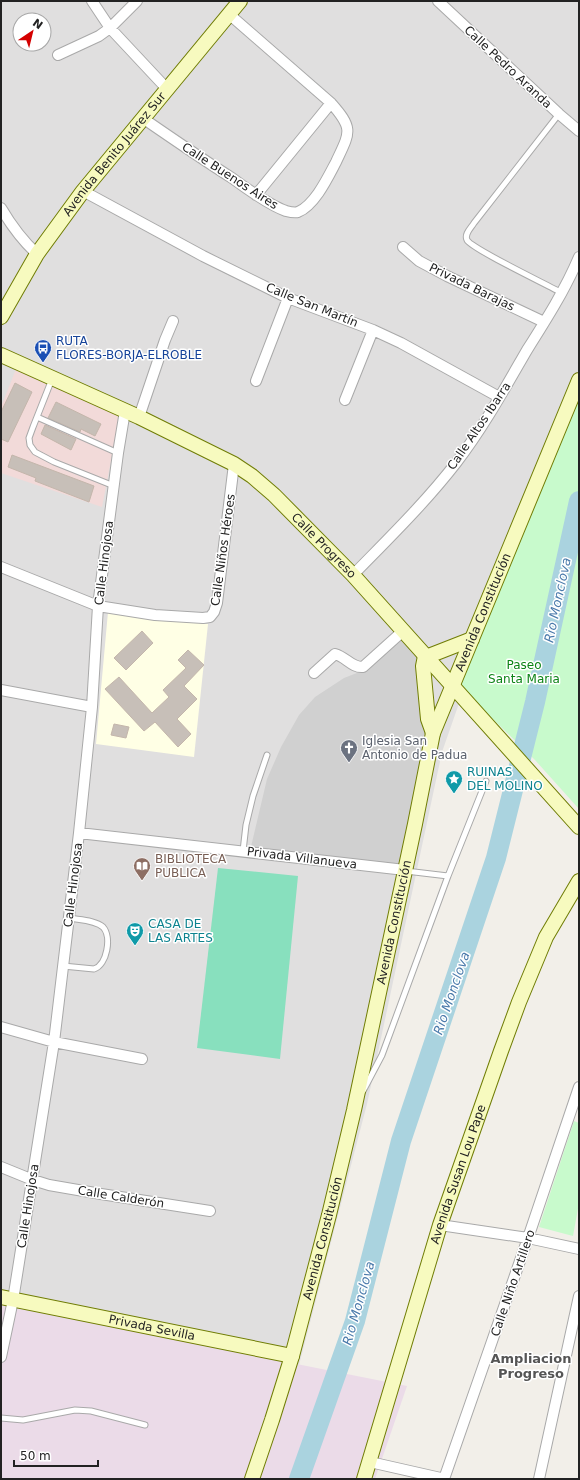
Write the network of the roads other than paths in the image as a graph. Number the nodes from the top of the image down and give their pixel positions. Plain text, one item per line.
1 (92, 1) edge
2 (137, 1) edge
3 (240, 1) edge
4 (438, 1) edge
5 (230, 15) junction
6 (110, 28) junction
7 (58, 55) dead end
8 (168, 90) junction
9 (331, 103) junction
10 (559, 114) junction
11 (144, 119) junction
12 (579, 131) edge
13 (83, 190) junction
14 (256, 195) junction
15 (1, 208) edge
16 (403, 247) dead end
17 (37, 254) junction
18 (579, 257) edge
19 (562, 293) junction
20 (288, 298) junction
21 (1, 317) edge
22 (173, 321) dead end
23 (544, 322) junction
24 (373, 330) junction
25 (1, 355) edge
26 (53, 378) junction
27 (579, 380) edge
28 (256, 381) dead end
29 (499, 398) junction
30 (345, 400) dead end
31 (125, 411) junction
32 (37, 417) junction
33 (139, 417) junction
34 (118, 453) junction
35 (234, 464) junction
36 (114, 486) junction
37 (1, 567) edge
38 (353, 575) junction
39 (98, 606) junction
40 (403, 631) junction
41 (472, 639) junction
42 (426, 657) junction
43 (314, 673) dead end
44 (452, 687) junction
45 (1, 690) edge
46 (92, 708) junction
47 (433, 732) junction
48 (267, 755) dead end
49 (486, 781) dead end
50 (579, 827) edge
51 (79, 833) junction
52 (243, 851) junction
53 (405, 870) junction
54 (448, 876) junction
55 (579, 881) edge
56 (69, 918) junction
57 (63, 966) junction
58 (1, 1027) edge
59 (54, 1042) junction
60 (142, 1059) dead end
61 (579, 1087) edge
62 (354, 1110) junction
63 (1, 1167) edge
64 (33, 1180) junction
65 (210, 1211) dead end
66 (440, 1225) junction
67 (528, 1238) junction
68 (579, 1249) edge
69 (579, 1296) edge
70 (7, 1298) edge
71 (292, 1356) junction
72 (1, 1357) edge
73 (1, 1418) edge
74 (145, 1425) dead end
75 (370, 1462) junction
76 (252, 1479) edge
77 (364, 1479) edge
78 (444, 1479) edge
79 (539, 1479) edge

1 - 6 street
2 - 6 street
3 - 5 street, Avenida Benito Juárez Sur
4 - 10 street, Calle Pedro Aranda
5 - 8 street, Avenida Benito Juárez Sur
5 - 9 street, Calle Buenos Aires
6 - 7 street
6 - 8 street
8 - 11 street, Avenida Benito Juárez Sur
9 - 14 street
9 - 14 street, Calle Buenos Aires
10 - 12 street, Calle Pedro Aranda
10 - 19 lane
11 - 13 street, Avenida Benito Juárez Sur
11 - 14 street, Calle Buenos Aires
13 - 17 street, Avenida Benito Juárez Sur
13 - 20 street, Calle San Martín
15 - 17 street
16 - 23 street, Privada Barajas
17 - 21 street, Avenida Benito Juárez Sur
18 - 19 street, Calle Altos Ibarra
19 - 23 street, Calle Altos Ibarra
20 - 24 street, Calle San Martín
20 - 28 street
22 - 33 street
23 - 29 street, Calle Altos Ibarra
24 - 29 street, Calle San Martín
24 - 30 street
25 - 26 street, Calle Progreso
26 - 31 street, Calle Progreso
26 - 32 lane
27 - 41 street, Avenida Constitución
29 - 38 street, Calle Altos Ibarra
31 - 33 street, Calle Progreso
31 - 34 street, Calle Hinojosa
32 - 34 lane
32 - 36 lane
33 - 35 street, Calle Progreso
34 - 36 street, Calle Hinojosa
35 - 38 street, Calle Progreso
35 - 39 street, Calle Niños Héroes
36 - 39 street, Calle Hinojosa
37 - 39 street
38 - 40 street, Calle Progreso
39 - 46 street, Calle Hinojosa
40 - 42 street, Calle Progreso
40 - 43 street
41 - 42 street
41 - 44 street, Avenida Constitución
42 - 44 street, Calle Progreso
42 - 47 street
44 - 47 street, Avenida Constitución
44 - 50 street, Calle Progreso
45 - 46 street
46 - 51 street, Calle Hinojosa
47 - 53 street, Avenida Constitución
48 - 52 lane
49 - 54 lane
51 - 52 street, Privada Villanueva
51 - 56 street, Calle Hinojosa
52 - 53 street, Privada Villanueva
53 - 54 lane
53 - 62 street, Avenida Constitución
54 - 62 lane
55 - 66 street, Avenida Susan Lou Pape
56 - 57 street, Calle Hinojosa
56 - 57 lane
57 - 59 street, Calle Hinojosa
58 - 59 street
59 - 60 street
59 - 64 street, Calle Hinojosa
61 - 67 street, Calle Niño Artillero
62 - 71 street, Avenida Constitución
63 - 64 street, Calle Calderón
64 - 65 street, Calle Calderón
64 - 70 street, Calle Hinojosa
66 - 67 street
66 - 75 street, Avenida Susan Lou Pape
67 - 68 street
67 - 78 street, Calle Niño Artillero
69 - 79 street
70 - 71 street, Privada Sevilla
70 - 72 street, Calle Hinojosa
71 - 76 street, Avenida Constitución
73 - 74 lane
75 - 77 street, Avenida Susan Lou Pape
75 - 78 street

